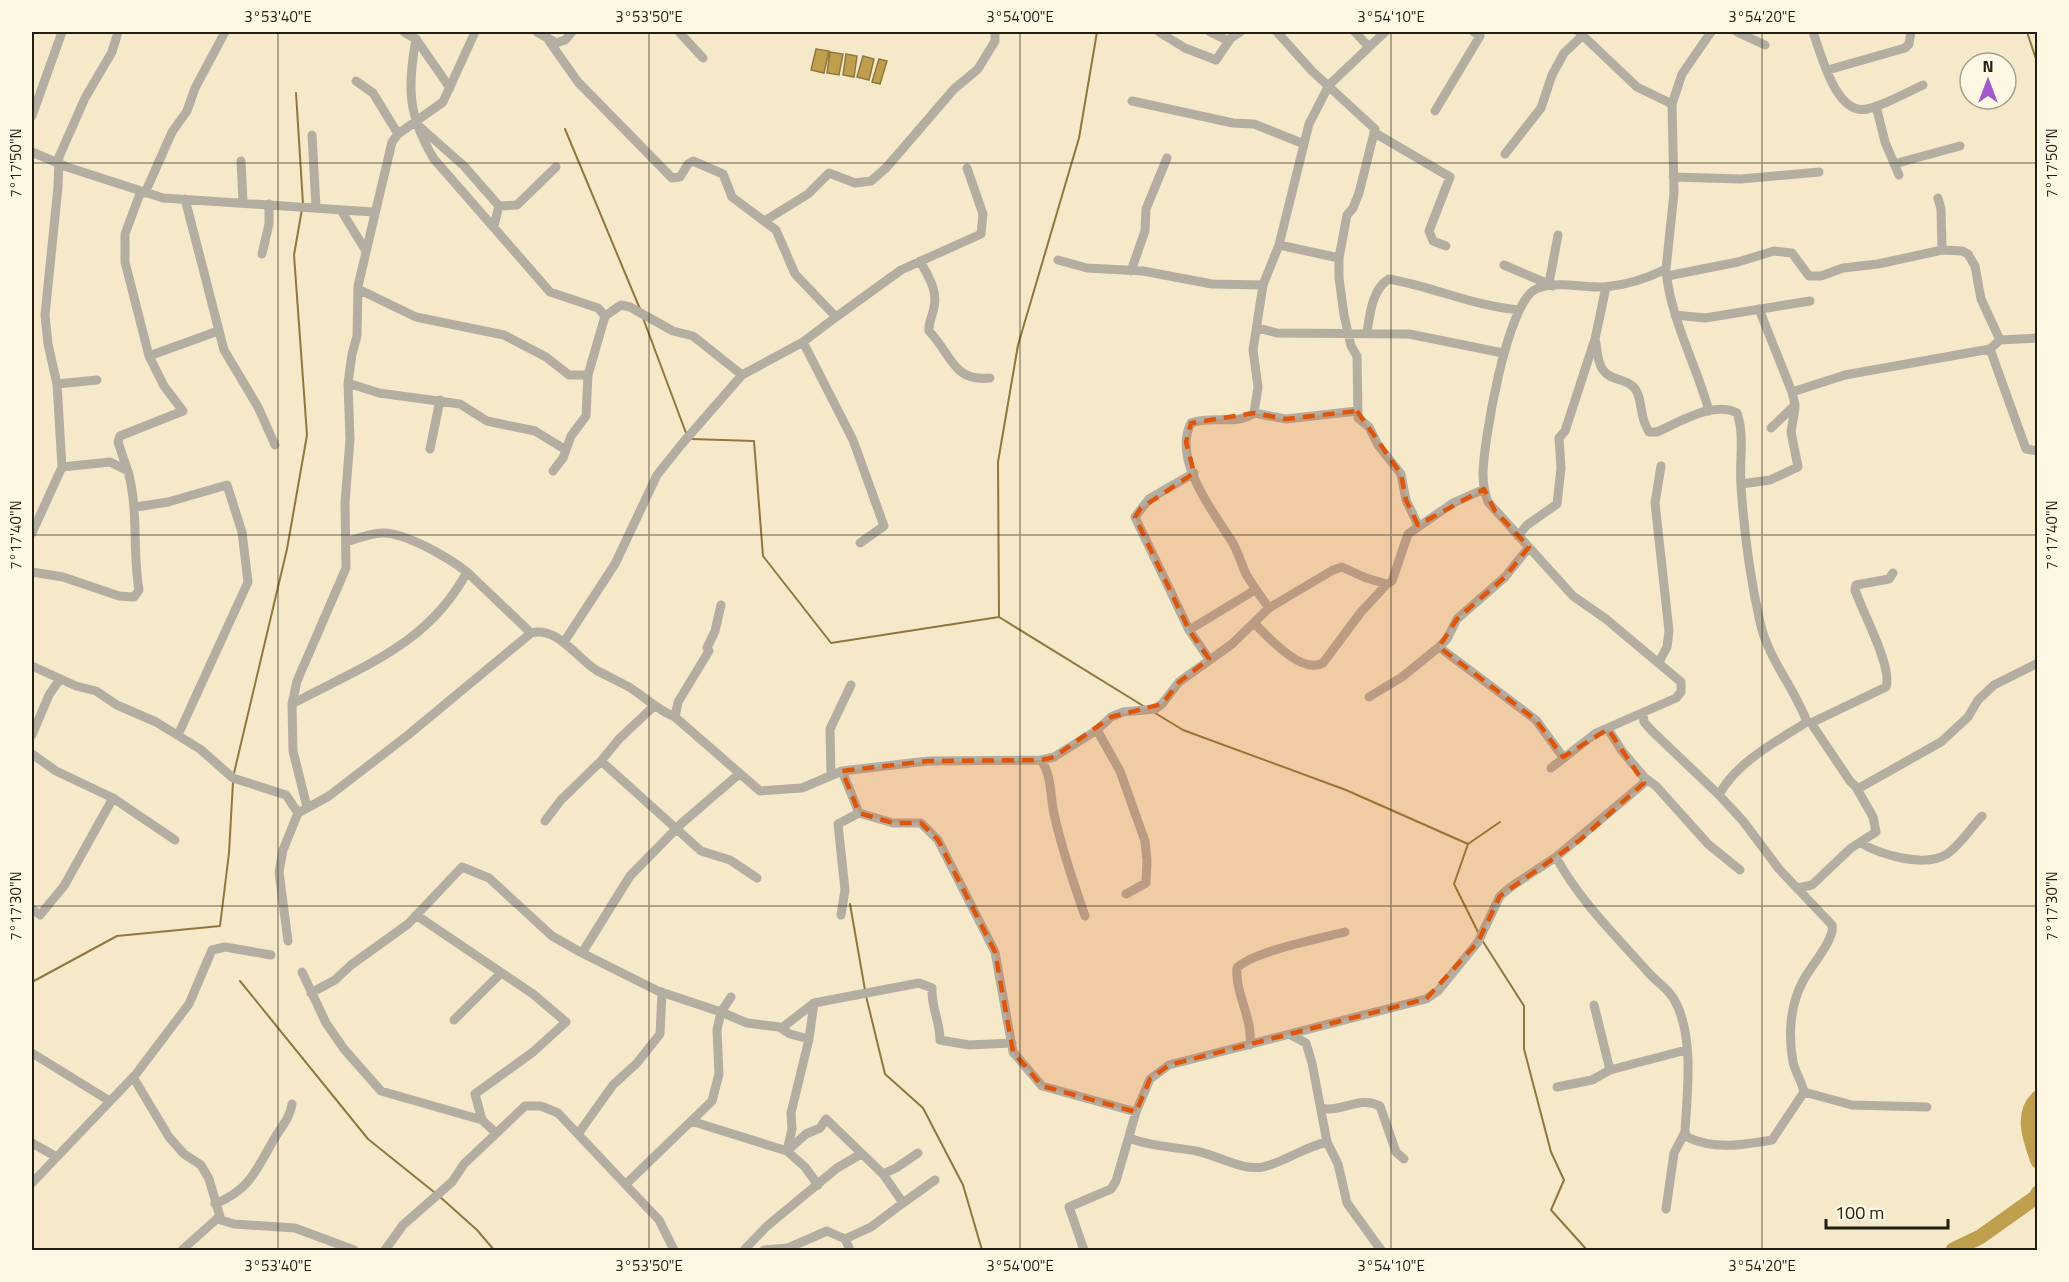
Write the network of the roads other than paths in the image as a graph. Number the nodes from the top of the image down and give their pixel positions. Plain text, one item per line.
1 (62, 32) edge
2 (118, 32) edge
3 (225, 32) edge
4 (404, 32) edge
5 (475, 32) edge
6 (537, 32) edge
7 (572, 32) edge
8 (679, 32) edge
9 (995, 32) edge
10 (1158, 32) edge
11 (1210, 32) edge
12 (1240, 32) edge
13 (1277, 32) edge
14 (1355, 32) edge
15 (1385, 32) edge
16 (1711, 32) edge
17 (1737, 32) edge
18 (1812, 32) edge
19 (1911, 32) edge
20 (1479, 33) edge
21 (1581, 34) edge
22 (416, 39) junction
23 (549, 41) junction
24 (1229, 41) junction
25 (1765, 45) dead end
26 (1368, 46) junction
27 (703, 58) dead end
28 (1828, 70) junction
29 (356, 81) dead end
30 (1329, 85) junction
31 (1923, 85) dead end
32 (450, 88) junction
33 (1132, 101) dead end
34 (1672, 104) junction
35 (1876, 106) junction
36 (1435, 111) dead end
37 (32, 116) edge
38 (419, 124) junction
39 (402, 132) junction
40 (1375, 133) junction
41 (312, 135) dead end
42 (1304, 144) junction
43 (426, 145) junction
44 (1960, 146) dead end
45 (32, 152) edge
46 (1505, 154) dead end
47 (1167, 158) dead end
48 (241, 161) dead end
49 (60, 163) junction
50 (1894, 164) junction
51 (556, 167) dead end
52 (967, 168) dead end
53 (469, 172) junction
54 (1818, 172) dead end
55 (447, 174) junction
56 (1899, 175) dead end
57 (1673, 177) junction
58 (143, 192) junction
59 (1938, 198) dead end
60 (185, 199) junction
61 (243, 202) junction
62 (269, 204) junction
63 (499, 206) junction
64 (316, 207) junction
65 (342, 212) junction
66 (374, 212) junction
67 (766, 220) junction
68 (494, 226) junction
69 (1558, 235) dead end
70 (1279, 245) junction
71 (1446, 246) dead end
72 (1942, 250) junction
73 (366, 251) junction
74 (262, 254) dead end
75 (1340, 258) junction
76 (1058, 260) dead end
77 (920, 261) junction
78 (1504, 264) dead end
79 (1131, 270) junction
80 (1666, 272) junction
81 (1551, 284) junction
82 (1263, 285) junction
83 (1606, 286) junction
84 (358, 289) junction
85 (1810, 301) dead end
86 (1759, 309) junction
87 (1519, 310) junction
88 (1675, 315) junction
89 (605, 316) junction
90 (836, 317) junction
91 (1258, 328) junction
92 (218, 331) junction
93 (1366, 332) junction
94 (1348, 333) junction
95 (2037, 338) edge
96 (1595, 339) junction
97 (2000, 340) junction
98 (804, 342) junction
99 (1990, 349) junction
100 (1503, 353) junction
101 (149, 356) junction
102 (588, 375) junction
103 (742, 375) junction
104 (990, 378) dead end
105 (98, 380) dead end
106 (348, 383) junction
107 (57, 384) junction
108 (1792, 392) junction
109 (440, 400) junction
110 (1795, 405) junction
111 (1357, 411) junction
112 (1709, 411) junction
113 (1254, 413) junction
114 (1771, 428) dead end
115 (275, 445) dead end
116 (430, 449) dead end
117 (566, 450) junction
118 (2037, 451) edge
119 (1661, 466) dead end
120 (62, 467) junction
121 (128, 471) junction
122 (553, 471) dead end
123 (1194, 473) junction
124 (1741, 484) junction
125 (1484, 489) junction
126 (136, 507) junction
127 (1419, 525) junction
128 (32, 533) edge
129 (1518, 536) junction
130 (345, 542) junction
131 (860, 543) dead end
132 (1528, 547) junction
133 (467, 572) junction
134 (1893, 573) dead end
135 (32, 574) edge
136 (1387, 584) junction
137 (1256, 590) junction
138 (721, 604) dead end
139 (1269, 608) junction
140 (1254, 623) junction
141 (1189, 630) junction
142 (531, 633) junction
143 (564, 642) junction
144 (1439, 648) junction
145 (1209, 659) junction
146 (1659, 662) junction
147 (2037, 663) edge
148 (32, 666) edge
149 (60, 678) junction
150 (851, 685) dead end
151 (1369, 697) dead end
152 (292, 704) junction
153 (654, 706) junction
154 (1643, 714) junction
155 (675, 717) junction
156 (1809, 722) junction
157 (1608, 729) junction
158 (1097, 730) junction
159 (32, 735) edge
160 (178, 735) junction
161 (32, 754) edge
162 (1563, 757) junction
163 (1041, 760) junction
164 (601, 761) junction
165 (1551, 768) dead end
166 (842, 771) junction
167 (739, 774) junction
168 (831, 776) junction
169 (1644, 777) junction
170 (1856, 788) junction
171 (1719, 795) junction
172 (112, 798) junction
173 (302, 810) junction
174 (859, 813) junction
175 (1982, 816) dead end
176 (545, 821) dead end
177 (676, 829) junction
178 (175, 840) dead end
179 (1861, 843) junction
180 (1556, 857) junction
181 (1740, 870) dead end
182 (757, 878) dead end
183 (1798, 888) junction
184 (1126, 894) dead end
185 (32, 909) edge
186 (416, 915) junction
187 (841, 915) dead end
188 (1085, 916) dead end
189 (1345, 932) dead end
190 (288, 941) dead end
191 (582, 952) junction
192 (271, 955) dead end
193 (302, 972) dead end
194 (501, 973) junction
195 (662, 992) junction
196 (311, 993) junction
197 (731, 997) dead end
198 (814, 1003) junction
199 (1594, 1005) dead end
200 (721, 1012) junction
201 (454, 1020) dead end
202 (779, 1027) junction
203 (1291, 1035) junction
204 (808, 1039) junction
205 (1011, 1043) junction
206 (1250, 1046) junction
207 (1686, 1050) junction
208 (32, 1053) edge
209 (1610, 1070) junction
210 (133, 1077) junction
211 (1557, 1087) dead end
212 (1804, 1092) junction
213 (108, 1100) junction
214 (292, 1104) dead end
215 (1928, 1107) dead end
216 (1322, 1108) junction
217 (1136, 1112) junction
218 (482, 1120) junction
219 (691, 1121) junction
220 (1685, 1132) junction
221 (496, 1133) junction
222 (578, 1134) junction
223 (1129, 1137) junction
224 (1327, 1142) junction
225 (32, 1143) edge
226 (788, 1151) junction
227 (918, 1153) dead end
228 (861, 1154) junction
229 (55, 1156) junction
230 (1404, 1159) dead end
231 (883, 1174) junction
232 (935, 1180) dead end
233 (32, 1183) edge
234 (626, 1184) junction
235 (818, 1185) junction
236 (903, 1203) junction
237 (215, 1204) junction
238 (1666, 1209) dead end
239 (219, 1217) junction
240 (845, 1239) junction
241 (182, 1251) edge
242 (354, 1251) edge
243 (385, 1251) edge
244 (675, 1251) edge
245 (744, 1251) edge
246 (764, 1251) edge
247 (850, 1251) edge
248 (1084, 1251) edge
249 (1381, 1251) edge

1 - 37 street
2 - 49 street
3 - 58 street
4 - 22 street
5 - 32 street
6 - 23 street
7 - 23 street
8 - 27 street
9 - 67 street
10 - 24 street
11 - 24 street
12 - 24 street
13 - 30 street
14 - 26 street
15 - 26 street
16 - 34 street
17 - 25 street
18 - 28 street
19 - 28 street
20 - 36 street
21 - 34 street
21 - 46 street
22 - 32 street
22 - 38 street
23 - 67 street
26 - 30 street
28 - 35 street
29 - 39 street
30 - 40 street
30 - 42 street
31 - 35 street
32 - 38 street
33 - 42 street
34 - 57 street
35 - 50 street
38 - 39 street
38 - 43 street
38 - 53 street
39 - 43 street
39 - 66 street
40 - 71 street
40 - 75 street
41 - 64 street
42 - 70 street
43 - 55 street
44 - 50 street
45 - 49 street
47 - 79 street
48 - 61 street
49 - 58 street
49 - 107 street
50 - 56 street
51 - 63 street
52 - 77 street
53 - 55 street
53 - 63 street
54 - 57 street
55 - 68 street
57 - 80 street
58 - 60 street
58 - 101 street
59 - 72 street
60 - 61 street
60 - 92 street
61 - 62 street
62 - 64 street
62 - 74 street
63 - 68 street
64 - 65 street
65 - 66 street
65 - 73 street
66 - 73 street
67 - 90 street
68 - 89 street
69 - 81 street
70 - 75 street
70 - 82 street
72 - 80 street
72 - 97 street
73 - 84 street
75 - 94 street
76 - 79 street
77 - 90 street
77 - 104 street
78 - 81 street
79 - 82 street
80 - 83 street
80 - 88 street
81 - 83 street
81 - 87 street
82 - 91 street
83 - 96 street
84 - 102 street
84 - 106 street
85 - 86 street
86 - 88 street
86 - 108 street
87 - 93 street
87 - 100 street
88 - 112 street
89 - 102 street
89 - 103 street
90 - 98 street
91 - 94 street
91 - 113 street
92 - 101 street
92 - 115 street
93 - 94 street
93 - 100 street
94 - 111 street
95 - 97 street
96 - 112 street
96 - 129 street
97 - 99 street
98 - 103 street
98 - 131 street
99 - 108 street
99 - 118 street
100 - 125 street
101 - 121 street
102 - 117 street
103 - 143 street
105 - 107 street
106 - 109 street
106 - 130 street
107 - 120 street
108 - 110 street
109 - 116 street
109 - 117 street
110 - 114 street
110 - 124 street
111 - 113 street
111 - 127 street
112 - 124 street
113 - 123 street
117 - 122 street
119 - 146 street
120 - 121 street
120 - 128 street
121 - 126 street
123 - 137 street
123 - 141 street
124 - 156 street
125 - 127 street
125 - 129 street
126 - 135 street
126 - 160 street
127 - 136 street
129 - 132 street
130 - 133 street
130 - 152 street
132 - 144 street
132 - 146 street
133 - 142 street
133 - 152 street
134 - 156 street
136 - 139 street
136 - 140 street
137 - 139 street
137 - 141 street
138 - 155 street
139 - 140 street
140 - 145 street
141 - 145 street
142 - 143 street
142 - 173 street
143 - 153 street
144 - 151 street
144 - 162 street
145 - 158 street
146 - 154 street
147 - 170 street
148 - 149 street
149 - 159 street
149 - 160 street
150 - 168 street
152 - 173 street
153 - 155 street
153 - 164 street
154 - 157 street
154 - 171 street
155 - 167 street
156 - 170 street
156 - 171 street
157 - 162 street
157 - 169 street
158 - 163 street
158 - 184 street
160 - 173 street
161 - 172 street
162 - 165 street
163 - 166 street
163 - 188 street
164 - 176 street
164 - 177 street
166 - 168 street
166 - 174 street
167 - 168 street
167 - 177 street
169 - 180 street
169 - 181 street
170 - 179 street
171 - 183 street
172 - 178 street
172 - 185 street
173 - 190 street
174 - 187 street
174 - 205 street
175 - 179 street
177 - 182 street
177 - 191 street
179 - 183 street
180 - 203 street
180 - 207 street
183 - 212 street
186 - 191 street
186 - 194 street
186 - 196 street
189 - 206 street
191 - 195 street
192 - 210 street
193 - 196 street
194 - 201 street
194 - 218 street
195 - 200 street
195 - 222 street
196 - 218 street
197 - 200 street
198 - 202 street
198 - 204 street
198 - 205 street
199 - 209 street
200 - 202 street
200 - 219 street
202 - 204 street
203 - 206 street
203 - 216 street
204 - 226 street
205 - 217 street
206 - 217 street
207 - 209 street
207 - 220 street
208 - 213 street
209 - 211 street
210 - 213 street
210 - 237 street
212 - 215 street
212 - 220 street
213 - 229 street
214 - 237 street
216 - 224 street
216 - 230 street
217 - 223 street
218 - 221 street
219 - 226 street
219 - 234 street
220 - 238 street
221 - 222 street
221 - 243 street
222 - 234 street
223 - 224 street
223 - 248 street
224 - 249 street
225 - 229 street
226 - 228 street
226 - 235 street
227 - 231 street
228 - 231 street
228 - 235 street
229 - 233 street
231 - 236 street
232 - 236 street
234 - 244 street
235 - 245 street
236 - 240 street
237 - 239 street
239 - 241 street
239 - 242 street
240 - 246 street
240 - 247 street

